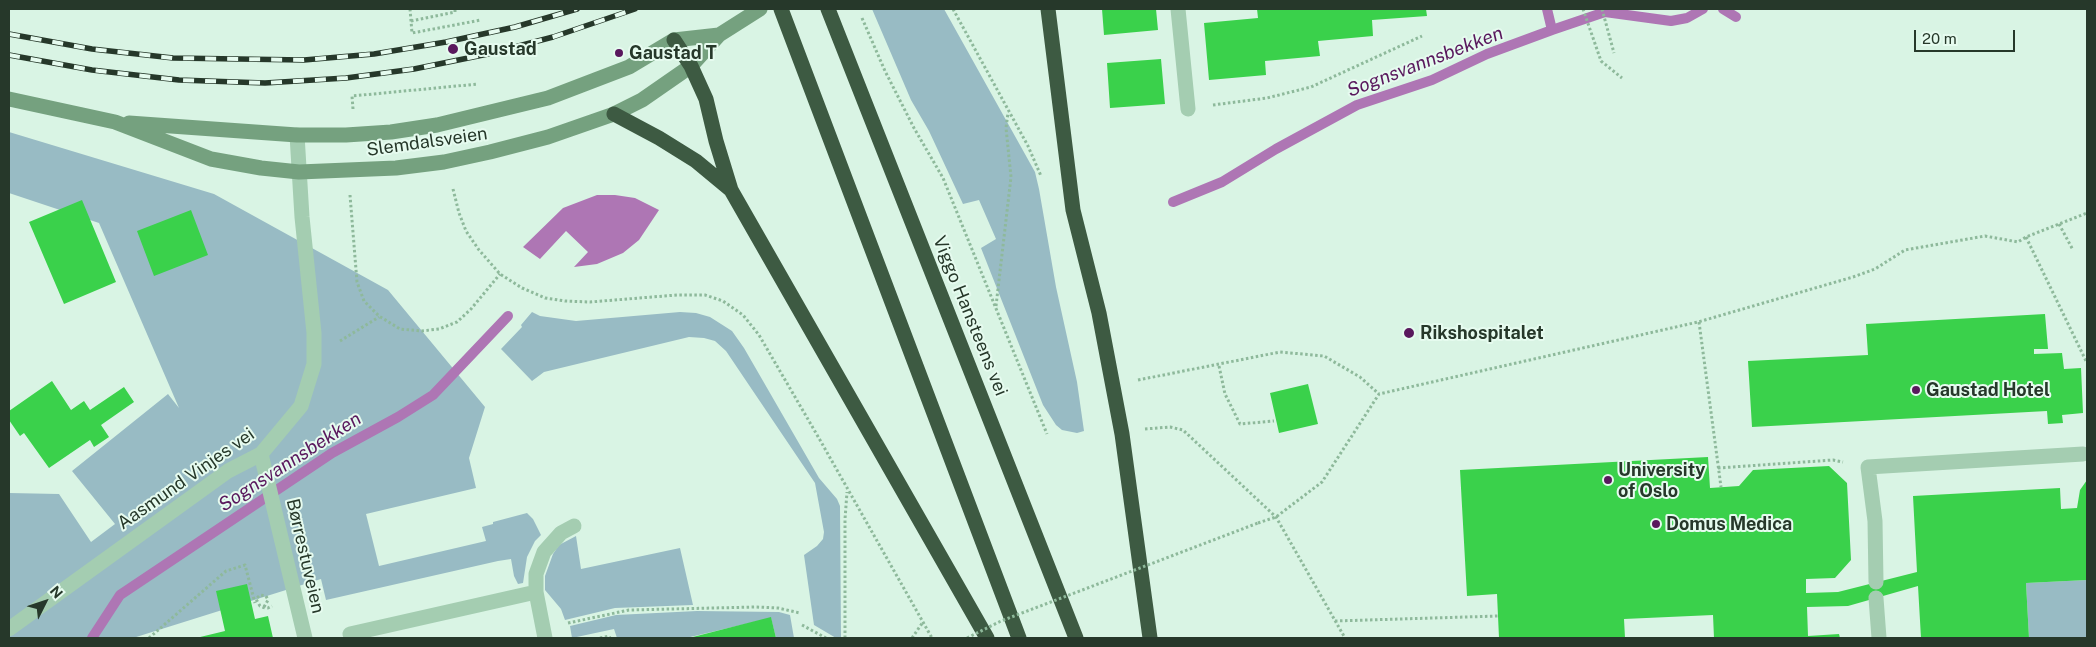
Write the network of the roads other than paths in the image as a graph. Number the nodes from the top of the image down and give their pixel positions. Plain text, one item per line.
1 (760, 9) edge
2 (781, 9) edge
3 (828, 9) edge
4 (1048, 9) edge
5 (1178, 9) edge
6 (719, 35) junction
7 (674, 40) junction
8 (691, 66) junction
9 (9, 99) edge
10 (1188, 109) road end
11 (614, 114) junction
12 (115, 122) junction
13 (297, 134) junction
14 (298, 172) junction
15 (731, 190) junction
16 (261, 454) junction
17 (2083, 454) dead end
18 (574, 526) dead end
19 (1876, 582) dead end
20 (536, 592) junction
21 (1876, 598) dead end
22 (9, 629) edge
23 (350, 634) dead end
24 (305, 638) edge
25 (545, 638) edge
26 (988, 638) edge
27 (1020, 638) edge
28 (1076, 638) edge
29 (1150, 638) edge
30 (1879, 638) edge

1 - 6 main road, Slemdalsveien
2 - 27 highway
3 - 28 highway, Viggo Hansteens vei
4 - 29 highway
5 - 10 street
6 - 7 main road, Slemdalsveien
6 - 8 main road, Slemdalsveien
7 - 8 highway
7 - 13 main road, Slemdalsveien
8 - 11 main road, Slemdalsveien
8 - 15 highway
9 - 12 main road, Slemdalsveien
11 - 14 main road, Slemdalsveien
11 - 15 highway
12 - 13 main road, Slemdalsveien
12 - 14 main road, Slemdalsveien
13 - 14 street, Aasmund Vinjes vei
14 - 16 street, Aasmund Vinjes vei
15 - 26 highway
16 - 22 street, Aasmund Vinjes vei
16 - 24 street, Børrestuveien
17 - 19 street
18 - 20 street
20 - 23 street
20 - 25 street
21 - 30 street

